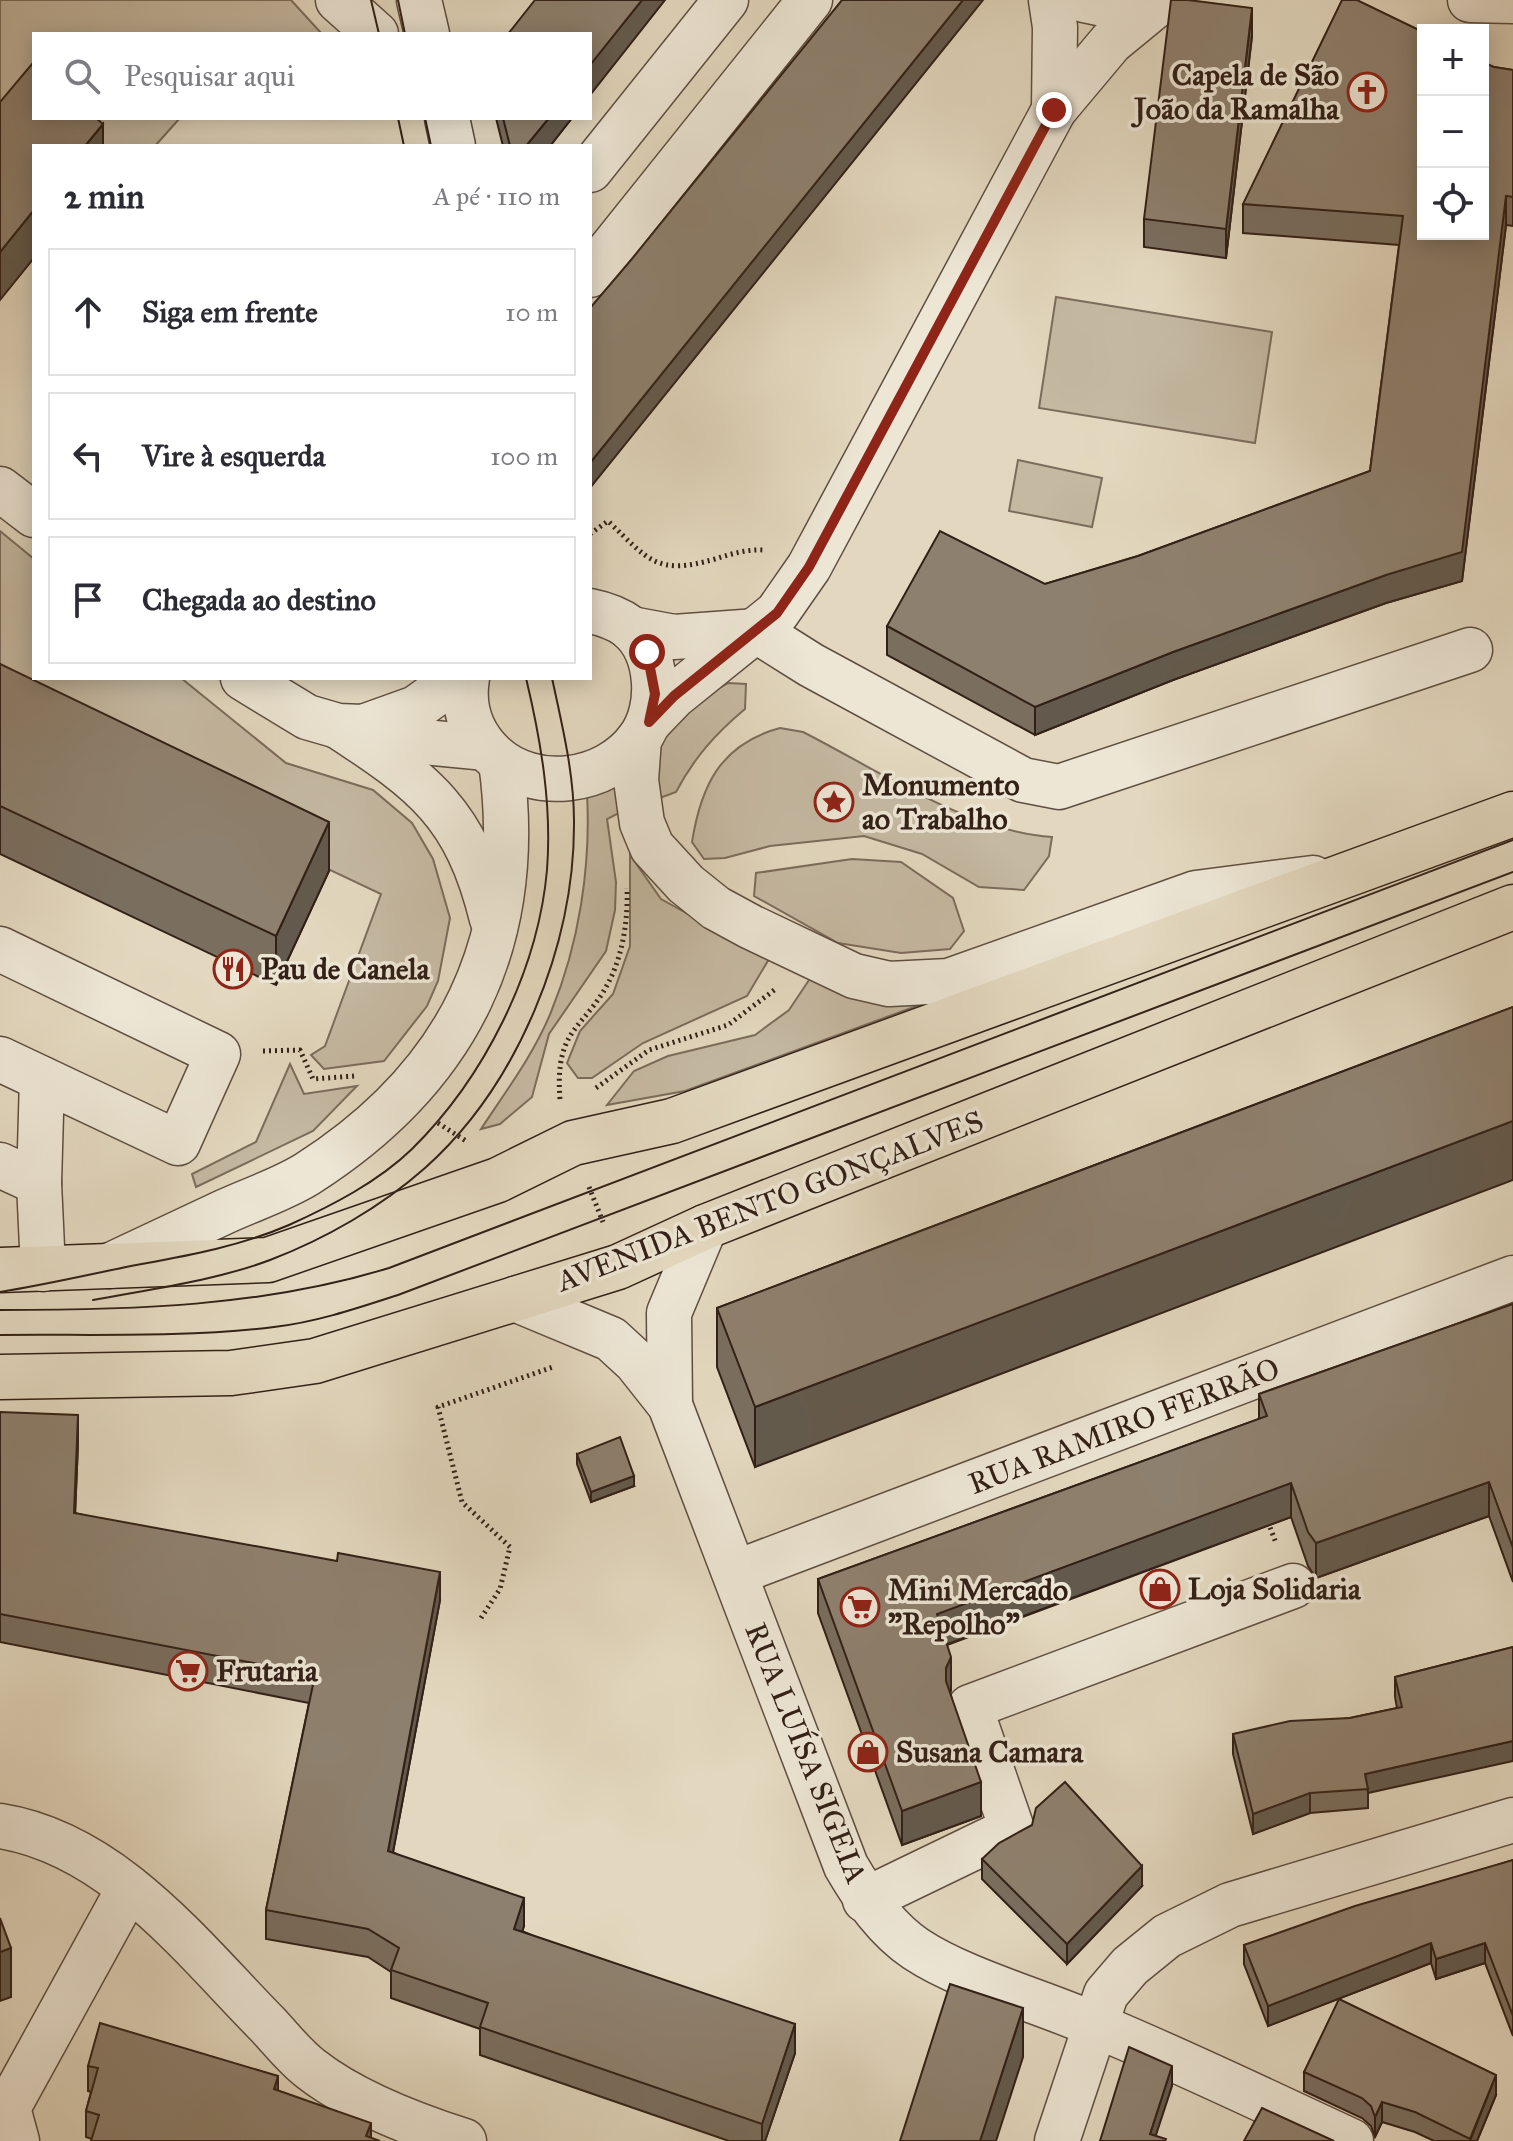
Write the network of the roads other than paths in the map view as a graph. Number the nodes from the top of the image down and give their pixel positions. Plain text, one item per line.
1 (338, 0) edge
2 (419, 0) edge
3 (726, 0) edge
4 (810, 0) edge
5 (1051, 0) edge
6 (1084, 0) edge
7 (1470, 0) edge
8 (1513, 1) edge
9 (1168, 3) edge
10 (374, 32) edge
11 (427, 32) edge
12 (1054, 110) junction
13 (447, 120) edge
14 (453, 144) edge
15 (592, 168) edge
16 (592, 272) edge
17 (0, 489) edge
18 (32, 513) edge
19 (592, 584) edge
20 (612, 619) edge
21 (757, 631) junction
22 (1470, 650) dead end
23 (246, 680) edge
24 (455, 680) edge
25 (467, 680) edge
26 (350, 726) junction
27 (644, 731) junction
28 (493, 755) junction
29 (1513, 814) edge
30 (1347, 874) junction
31 (1513, 907) edge
32 (496, 935) junction
33 (0, 949) edge
34 (0, 1059) edge
35 (42, 1079) junction
36 (0, 1165) edge
37 (39, 1183) junction
38 (705, 1227) junction
39 (109, 1266) junction
40 (43, 1269) junction
41 (0, 1270) edge
42 (1513, 1278) edge
43 (515, 1299) junction
44 (0, 1377) edge
45 (670, 1405) junction
46 (735, 1573) junction
47 (1293, 1586) road end
48 (1513, 1820) edge
49 (0, 1826) edge
50 (129, 1888) junction
51 (865, 1900) junction
52 (1093, 2024) junction
53 (8, 2123) edge
54 (464, 2141) edge
55 (1057, 2141) edge
56 (1351, 2141) edge

1 - 10 street
2 - 11 street
3 - 15 street
4 - 16 street
5 - 12 street
6 - 9 street
7 - 8 street
9 - 12 street
12 - 21 street
13 - 14 street
17 - 18 street
19 - 20 street
20 - 21 street
20 - 27 street
21 - 22 street
21 - 27 street
23 - 26 street
24 - 26 street
25 - 28 street
26 - 28 street
26 - 32 street
27 - 28 street
27 - 30 street
28 - 32 street
29 - 30 main road
30 - 39 main road
31 - 38 main road, AVENIDA BENTO GONÇALVES
32 - 39 street
33 - 35 street
34 - 35 street
35 - 37 street
36 - 37 street
37 - 40 street
38 - 43 main road, AVENIDA BENTO GONÇALVES
38 - 45 street, RUA LUÍSA SIGEIA
39 - 40 main road
40 - 41 main road
42 - 46 street, RUA RAMIRO FERRÃO
43 - 44 main road, AVENIDA BENTO GONÇALVES
43 - 45 street, RUA LUÍSA SIGEIA
45 - 46 street, RUA LUÍSA SIGEIA
46 - 51 street, RUA LUÍSA SIGEIA
47 - 51 street
48 - 52 street
49 - 50 street
50 - 53 street
50 - 54 street
51 - 52 street, RUA LUÍSA SIGEIA
52 - 55 street
52 - 56 street, RUA LUÍSA SIGEIA

